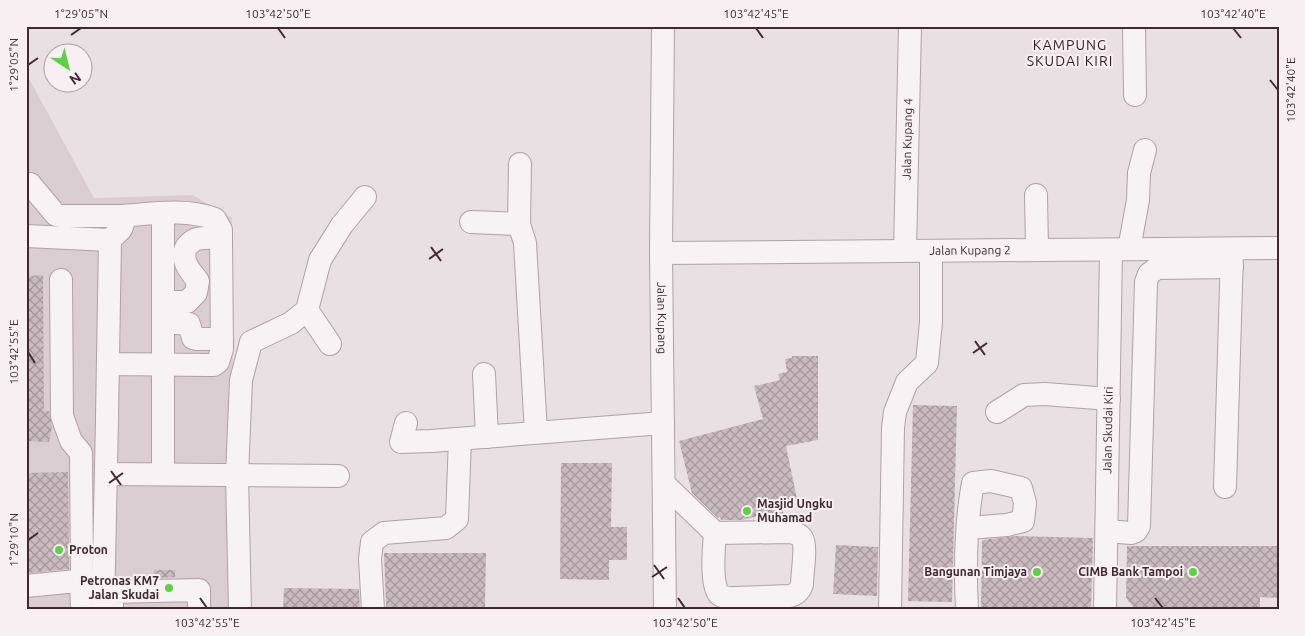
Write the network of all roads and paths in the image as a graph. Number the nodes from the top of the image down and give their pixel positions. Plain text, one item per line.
1 (663, 26) edge
2 (910, 26) edge
3 (1134, 26) edge
4 (1135, 95) dead end
5 (1145, 150) dead end
6 (520, 164) dead end
7 (28, 183) edge
8 (1036, 195) dead end
9 (365, 197) dead end
10 (163, 213) junction
11 (119, 216) junction
12 (471, 222) dead end
13 (519, 224) junction
14 (26, 236) edge
15 (221, 238) junction
16 (110, 240) junction
17 (1279, 248) edge
18 (1120, 249) junction
19 (1037, 250) junction
20 (905, 251) junction
21 (931, 251) junction
22 (661, 253) junction
23 (1232, 258) junction
24 (61, 280) dead end
25 (307, 310) junction
26 (163, 312) junction
27 (222, 339) junction
28 (330, 344) dead end
29 (108, 364) junction
30 (164, 365) junction
31 (484, 374) dead end
32 (1109, 399) junction
33 (997, 412) dead end
34 (663, 422) junction
35 (406, 423) dead end
36 (536, 432) junction
37 (487, 436) junction
38 (460, 439) junction
39 (163, 473) junction
40 (107, 474) junction
41 (237, 475) junction
42 (338, 476) dead end
43 (664, 484) junction
44 (1225, 487) dead end
45 (968, 528) dead end
46 (1106, 531) junction
47 (715, 533) junction
48 (81, 580) junction
49 (26, 586) edge
50 (108, 603) edge
51 (735, 604) edge
52 (82, 610) edge
53 (199, 610) edge
54 (240, 610) edge
55 (373, 610) edge
56 (665, 610) edge
57 (890, 610) edge
58 (967, 610) edge
59 (1105, 610) edge

1 - 22 street, Jalan Kupang
2 - 20 street, Jalan Kupang 4
3 - 4 street
5 - 18 street, Jalan Skudai Kiri
6 - 13 street
7 - 11 street
8 - 19 street
9 - 25 street
10 - 11 street
10 - 15 street
10 - 26 street
11 - 16 street
12 - 13 street
13 - 36 street
14 - 16 street
15 - 26 street
15 - 27 street
16 - 29 street
17 - 23 street, Jalan Kupang 2
18 - 19 street, Jalan Kupang 2
18 - 23 street, Jalan Kupang 2
18 - 32 street, Jalan Skudai Kiri
19 - 21 street, Jalan Kupang 2
20 - 21 street, Jalan Kupang 2
20 - 22 street, Jalan Kupang 2
21 - 57 street
22 - 34 street, Jalan Kupang
23 - 44 street
23 - 46 street
24 - 48 street
25 - 28 street
25 - 41 street
26 - 27 street
26 - 30 street
27 - 30 street
29 - 30 street
29 - 40 street
30 - 39 street
31 - 37 street
32 - 33 street
32 - 46 street, Jalan Skudai Kiri
34 - 36 street
34 - 43 street, Jalan Kupang
35 - 38 street
36 - 37 street
37 - 38 street
38 - 55 street
39 - 40 street
39 - 41 street
40 - 50 street
41 - 42 street
41 - 54 street
43 - 47 street
43 - 56 street, Jalan Kupang
45 - 58 street
46 - 59 street, Jalan Skudai Kiri
47 - 51 street
47 - 51 street
48 - 49 street
48 - 52 street
50 - 53 street

